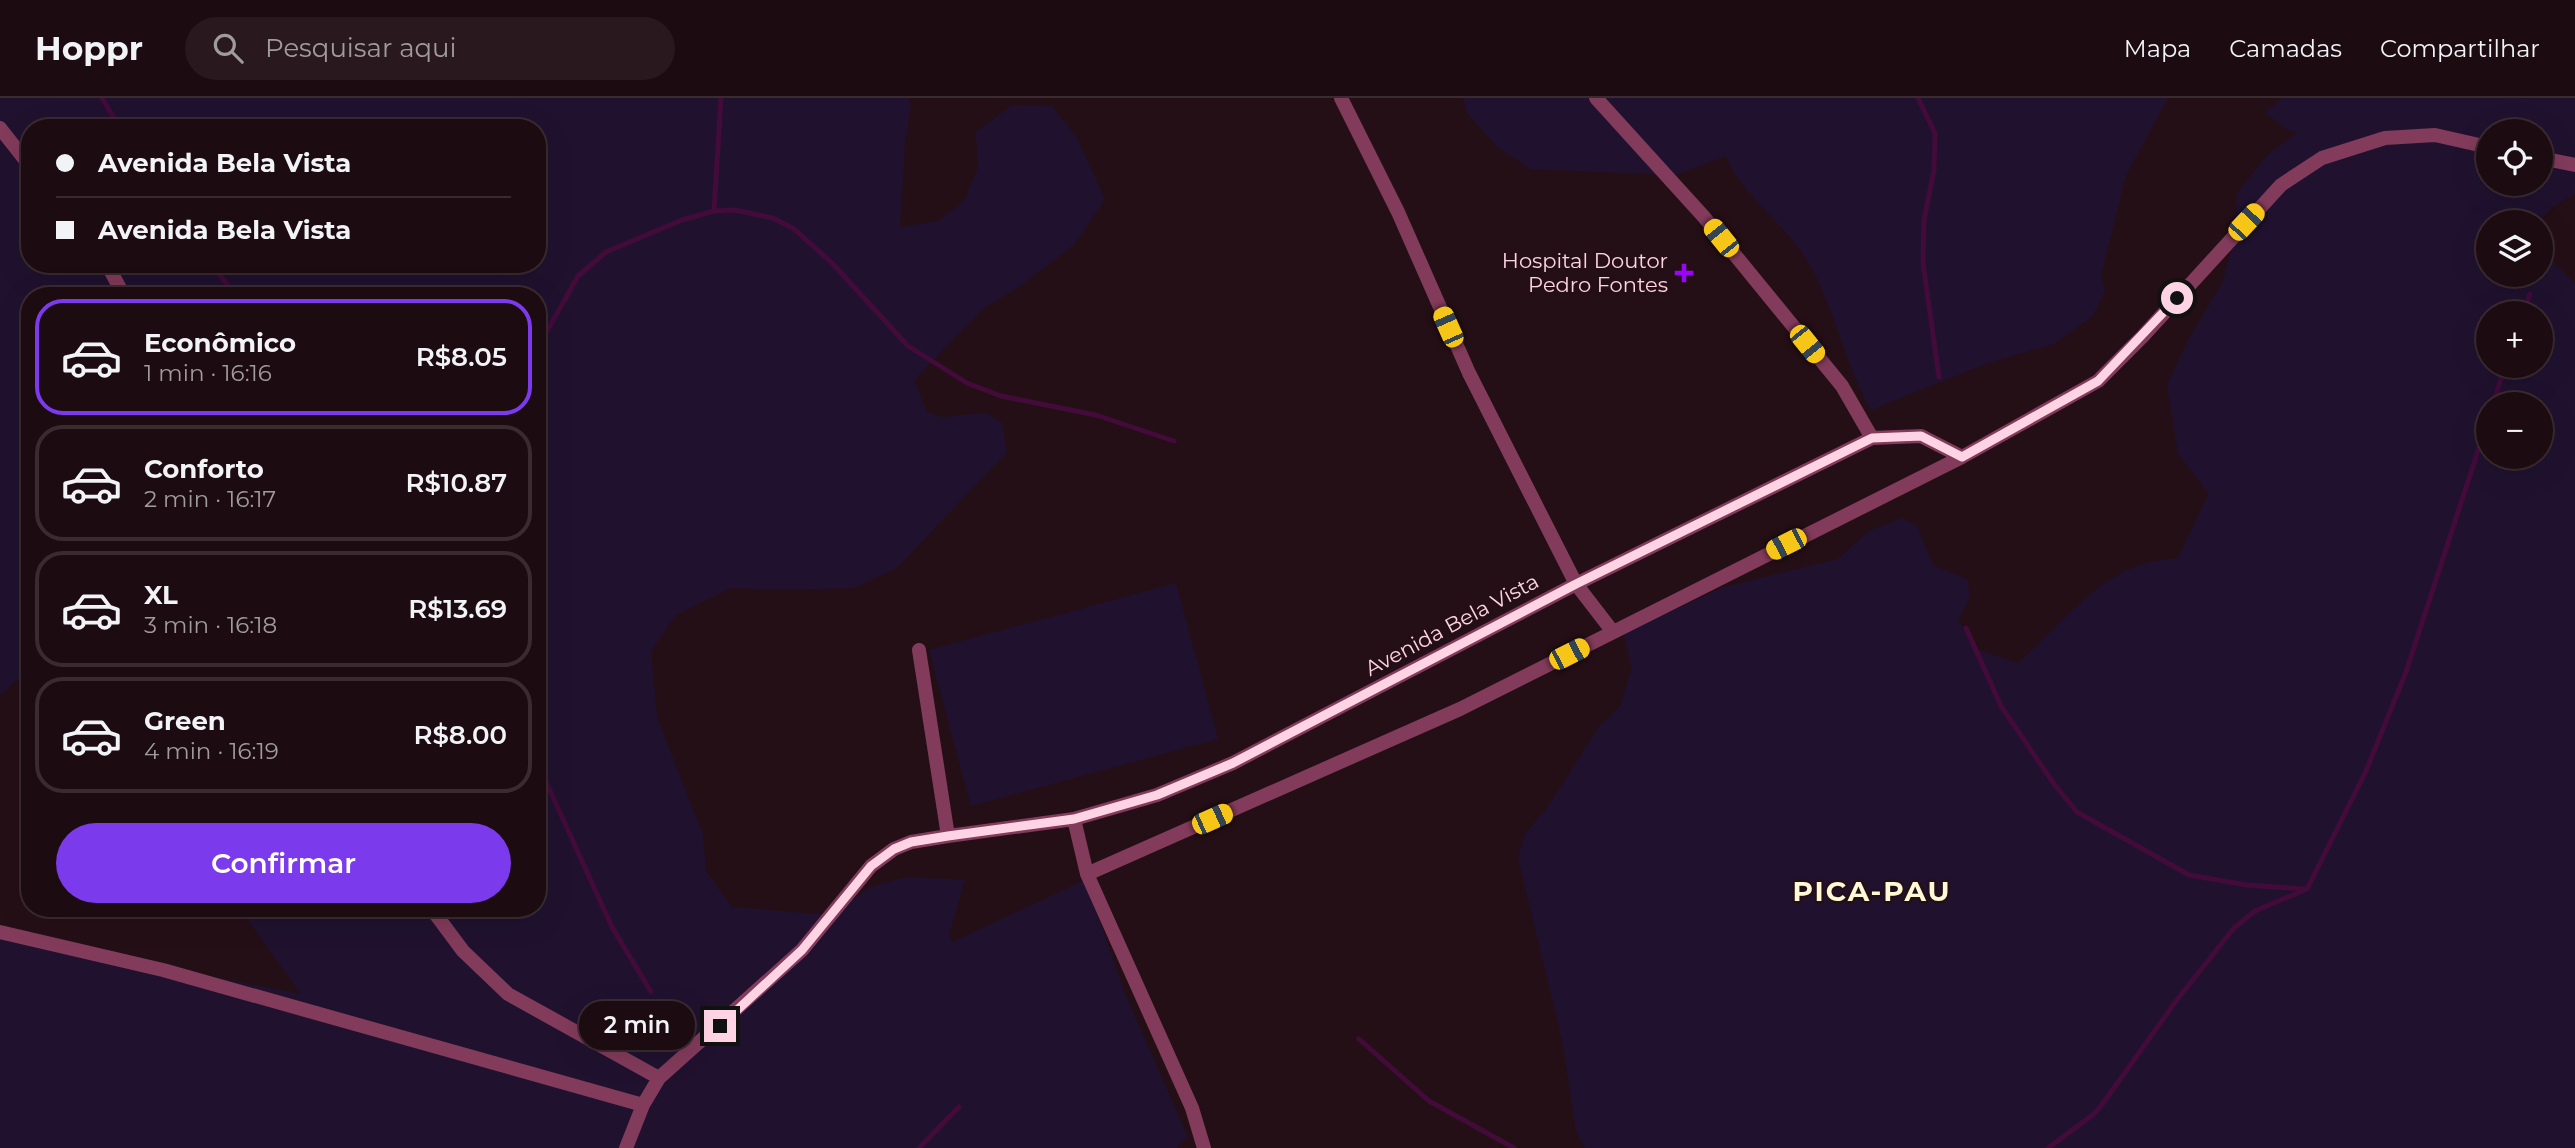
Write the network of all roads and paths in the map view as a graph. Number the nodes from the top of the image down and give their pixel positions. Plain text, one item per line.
1 (1341, 98) edge
2 (1596, 98) edge
3 (0, 128) edge
4 (2476, 144) edge
5 (21, 155) edge
6 (2553, 160) edge
7 (2575, 165) edge
8 (1872, 438) junction
9 (1962, 457) junction
10 (1576, 584) junction
11 (1613, 632) junction
12 (919, 650) dead end
13 (1074, 819) junction
14 (948, 836) junction
15 (1087, 874) junction
16 (438, 917) edge
17 (0, 932) edge
18 (659, 1078) junction
19 (643, 1105) junction
20 (626, 1148) edge
21 (1203, 1148) edge

1 - 10 street
2 - 8 street
3 - 5 street
4 - 9 street
6 - 7 street
8 - 9 street, Avenida Bela Vista
8 - 10 street, Avenida Bela Vista
9 - 11 street
10 - 11 street
10 - 13 street, Avenida Bela Vista
11 - 15 street
12 - 14 street
13 - 14 street, Avenida Bela Vista
13 - 15 street
14 - 18 street, Avenida Bela Vista
15 - 21 street
16 - 18 street
17 - 19 street
18 - 19 street, Avenida Bela Vista
19 - 20 street, Avenida Bela Vista

